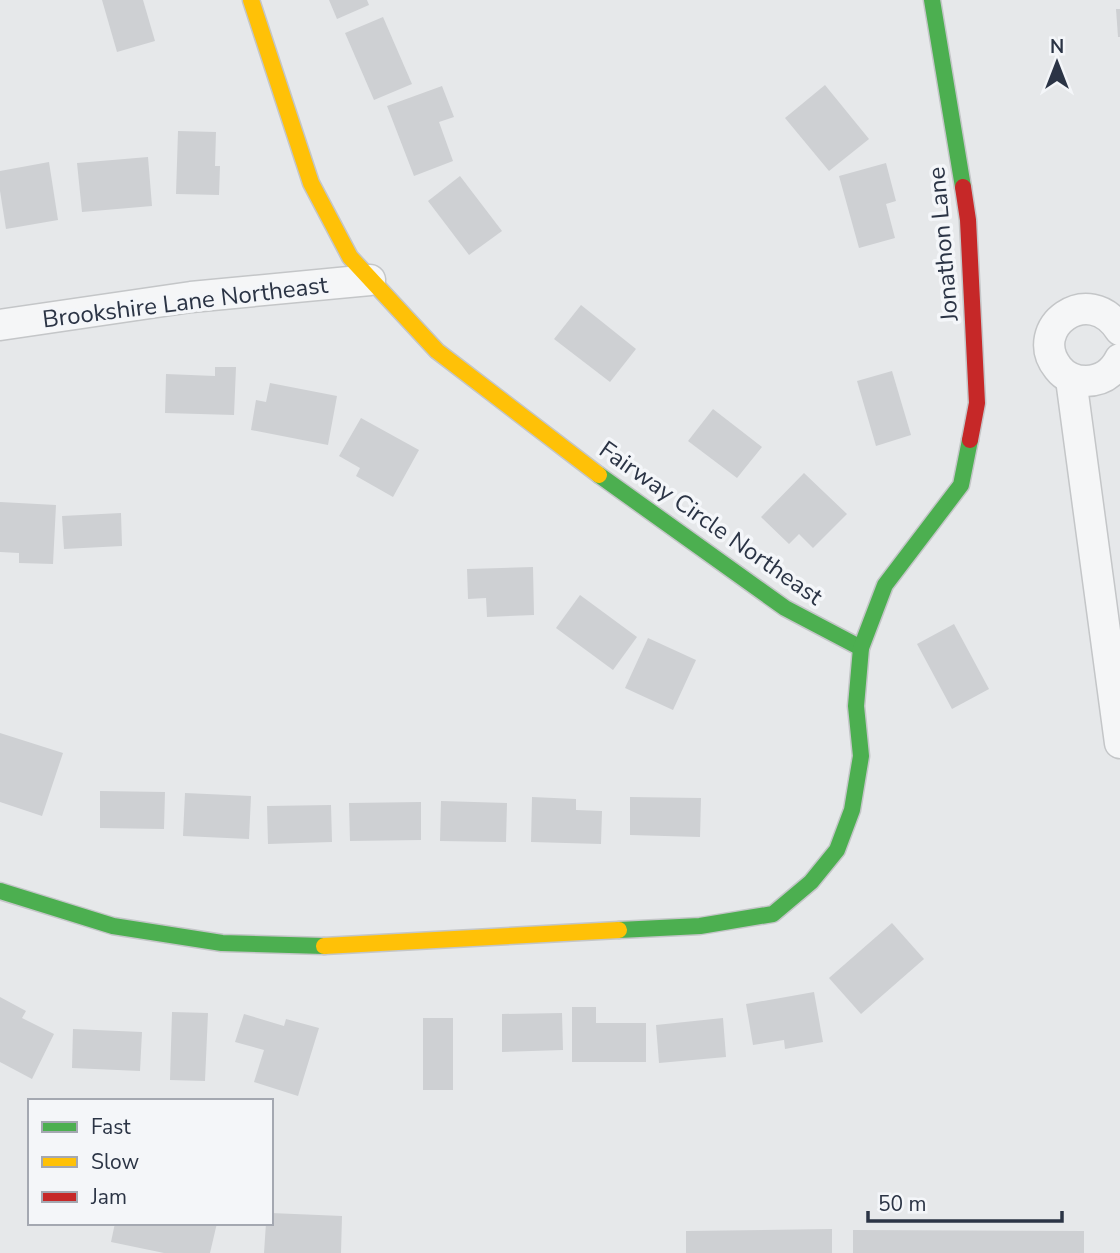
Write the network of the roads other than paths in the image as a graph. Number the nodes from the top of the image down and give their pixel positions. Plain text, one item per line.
1 (251, 0) edge
2 (932, 0) edge
3 (370, 279) junction
4 (1107, 304) edge
5 (0, 325) edge
6 (1120, 330) edge
7 (1120, 359) edge
8 (1071, 379) junction
9 (1112, 622) edge
10 (861, 648) junction
11 (1120, 743) edge
12 (0, 891) edge

1 - 3 street, Fairway Circle Northeast
2 - 10 street, Jonathon Lane
3 - 5 street, Brookshire Lane Northeast
3 - 10 street, Fairway Circle Northeast
4 - 6 street
4 - 8 street
7 - 8 street
8 - 9 street
9 - 11 street
10 - 12 street

